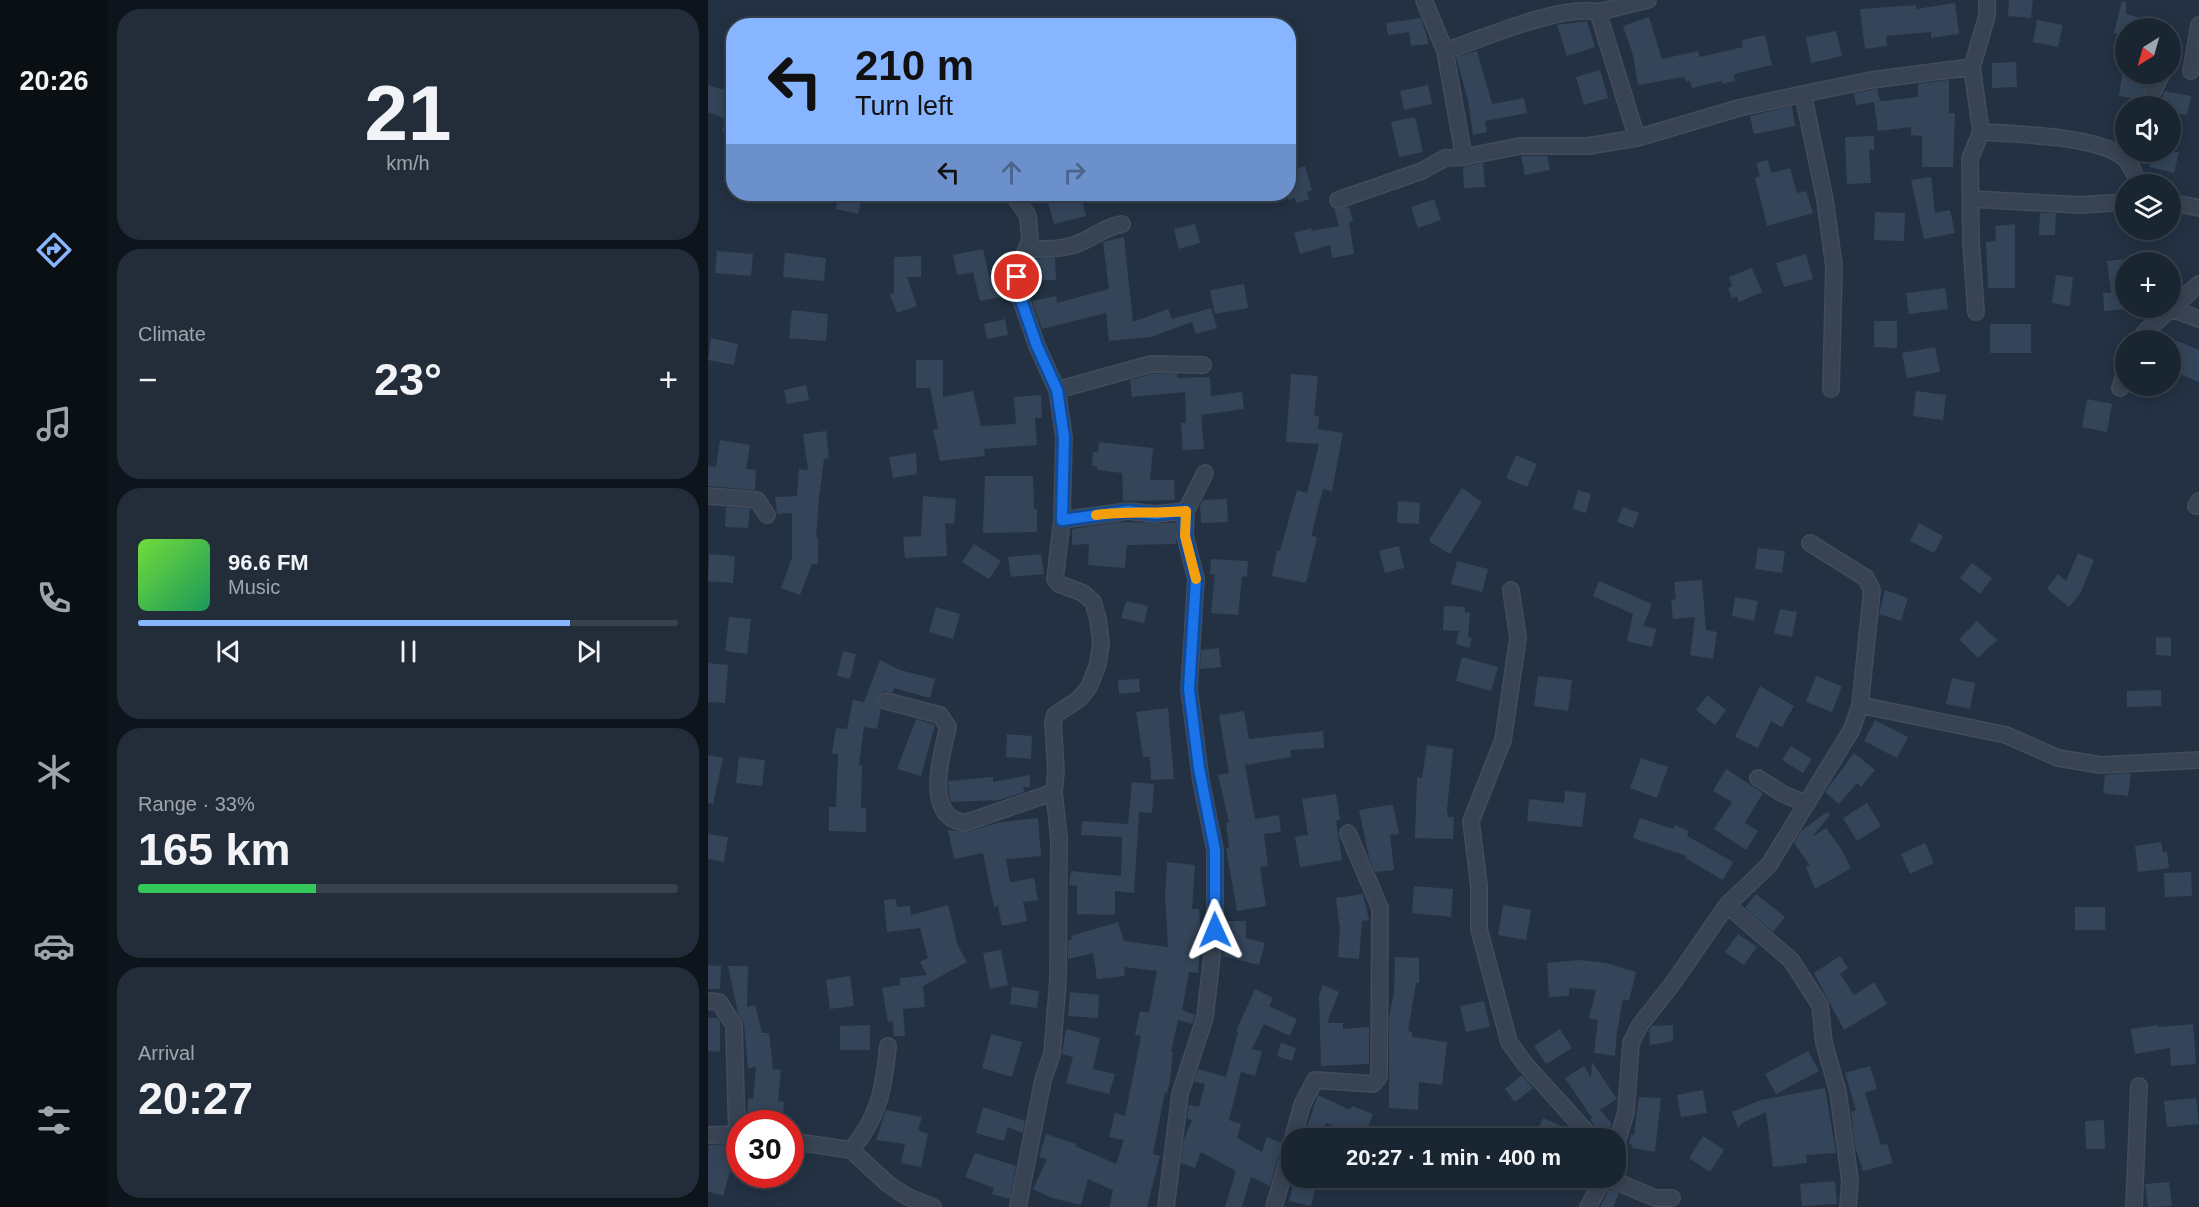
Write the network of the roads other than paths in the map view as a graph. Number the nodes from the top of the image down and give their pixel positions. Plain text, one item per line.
1 (1424, 0) edge
2 (1648, 0) edge
3 (1987, 0) edge
4 (1598, 12) junction
5 (2199, 25) edge
6 (1445, 51) junction
7 (1972, 67) junction
8 (2195, 72) edge
9 (1803, 94) junction
10 (1981, 132) junction
11 (1637, 138) junction
12 (2115, 149) edge
13 (1464, 157) junction
14 (1972, 199) junction
15 (1338, 200) dead end
16 (1018, 201) edge
17 (2115, 203) edge
18 (2181, 204) edge
19 (2199, 208) edge
20 (1122, 224) dead end
21 (1027, 249) junction
22 (2199, 284) edge
23 (2181, 301) edge
24 (1976, 312) dead end
25 (2181, 312) edge
26 (2162, 318) edge
27 (2199, 319) edge
28 (2150, 330) edge
29 (1203, 365) dead end
30 (1831, 389) dead end
31 (1057, 390) junction
32 (1205, 473) dead end
33 (708, 496) edge
34 (1186, 511) junction
35 (767, 515) dead end
36 (1062, 520) junction
37 (1810, 543) dead end
38 (1511, 590) dead end
39 (886, 701) dead end
40 (1860, 705) junction
41 (2199, 760) edge
42 (1758, 778) dead end
43 (1054, 792) junction
44 (1805, 803) junction
45 (1348, 833) dead end
46 (1727, 905) junction
47 (708, 1001) edge
48 (888, 1046) dead end
49 (2139, 1086) dead end
50 (737, 1110) edge
51 (1296, 1128) edge
52 (1583, 1128) edge
53 (1621, 1128) edge
54 (726, 1134) edge
55 (708, 1135) edge
56 (804, 1143) edge
57 (851, 1150) junction
58 (1281, 1183) edge
59 (1626, 1186) edge
60 (1600, 1188) edge
61 (1672, 1198) dead end
62 (933, 1207) edge
63 (1018, 1207) edge
64 (1166, 1207) edge
65 (1274, 1207) edge
66 (1588, 1207) edge
67 (1848, 1207) edge
68 (2134, 1207) edge

1 - 6 street
2 - 4 street
3 - 7 street
4 - 6 street
4 - 11 street
5 - 8 street
6 - 13 street
7 - 9 street
7 - 10 street
9 - 11 street
9 - 30 street
10 - 12 street
10 - 14 street
11 - 13 street
13 - 15 street
14 - 17 street
14 - 24 street
16 - 21 street
18 - 19 street
20 - 21 street
21 - 31 street
22 - 23 street
25 - 27 street
26 - 28 street
29 - 31 street
31 - 36 street
32 - 34 street
33 - 35 street
34 - 36 street
34 - 64 street
36 - 43 street
37 - 40 street
38 - 52 street
39 - 43 street
40 - 41 street
40 - 44 street
42 - 44 street
43 - 63 street
44 - 46 street
45 - 51 street
46 - 53 street
46 - 67 street
47 - 50 street
48 - 57 street
49 - 68 street
54 - 55 street
56 - 57 street
57 - 62 street
58 - 65 street
59 - 61 street
60 - 66 street

